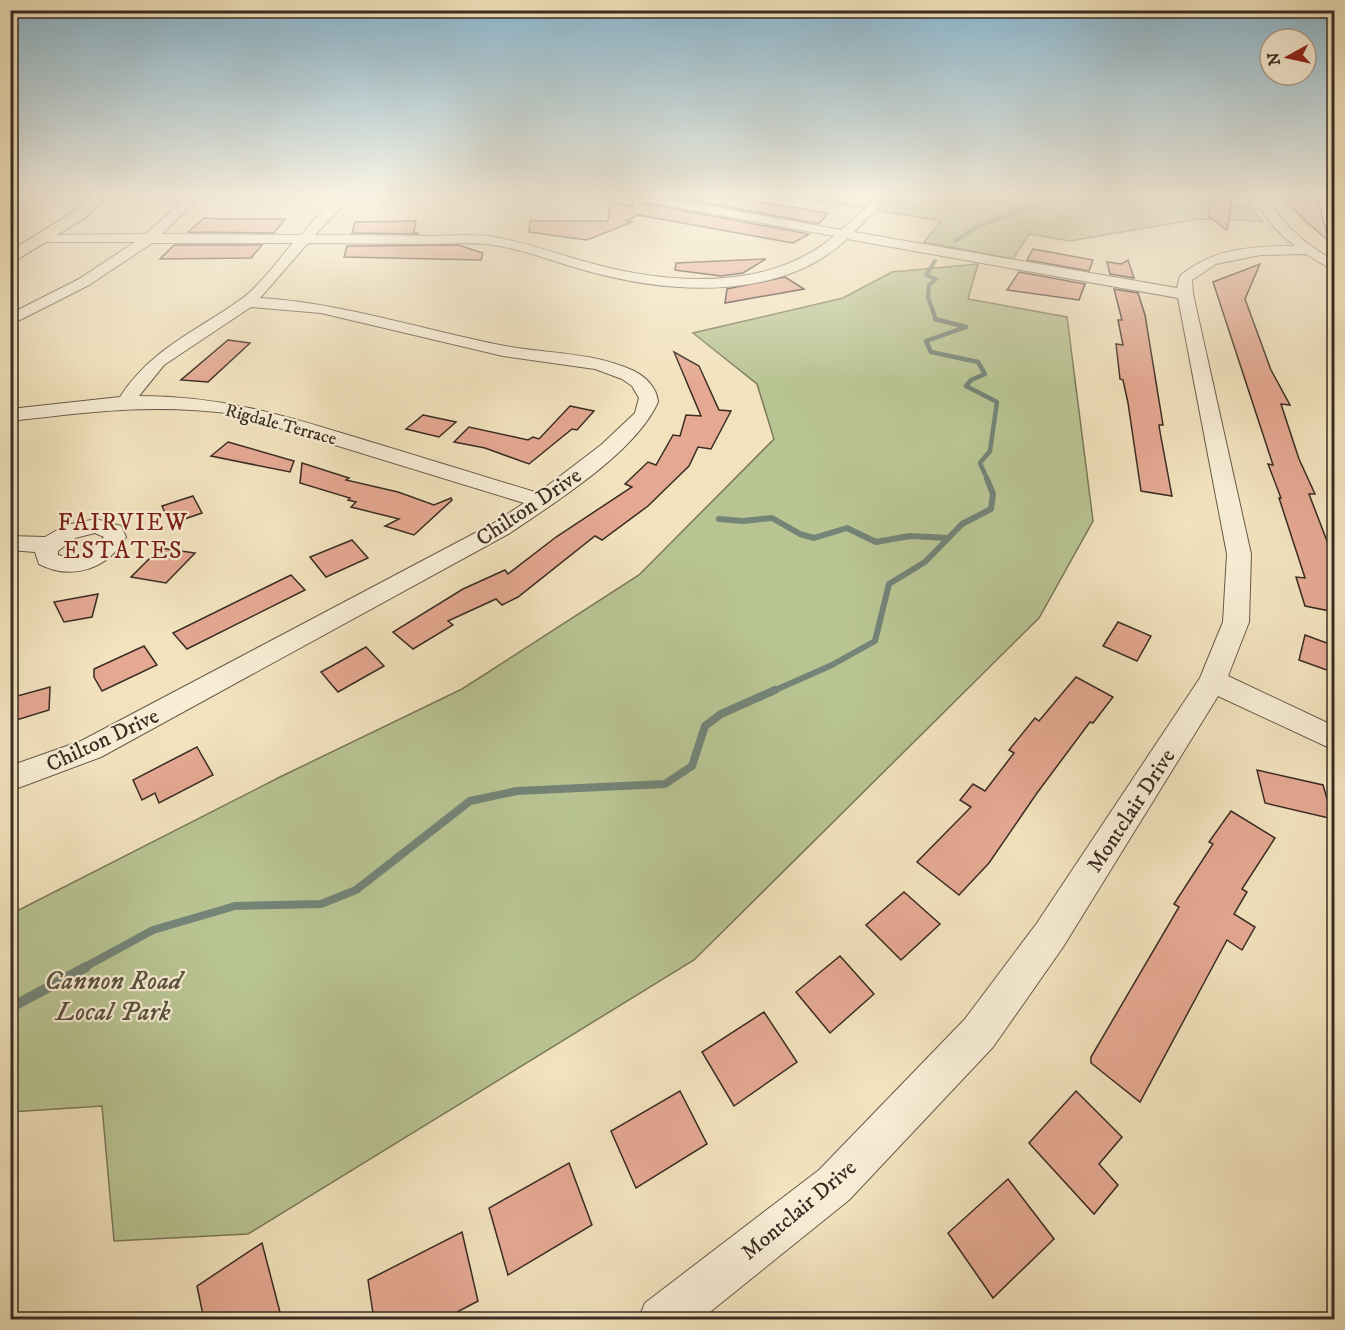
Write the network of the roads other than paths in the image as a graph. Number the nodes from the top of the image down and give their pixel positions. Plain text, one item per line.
1 (120, 259) edge
2 (287, 259) edge
3 (564, 259) edge
4 (809, 259) edge
5 (980, 259) edge
6 (1217, 259) edge
7 (1185, 294) junction
8 (248, 302) junction
9 (10, 320) edge
10 (126, 402) junction
11 (10, 415) edge
12 (543, 502) junction
13 (10, 543) edge
14 (50, 545) dead end
15 (1213, 681) junction
16 (1335, 738) edge
17 (10, 779) edge
18 (672, 1317) edge

1 - 9 street
2 - 8 street
3 - 4 street
5 - 7 street
6 - 7 street
7 - 15 street, Montclair Drive
8 - 10 street
8 - 12 street, Chilton Drive
10 - 11 street, Rigdale Terrace
10 - 12 street, Rigdale Terrace
12 - 17 street, Chilton Drive
13 - 14 street
15 - 16 street
15 - 18 street, Montclair Drive

